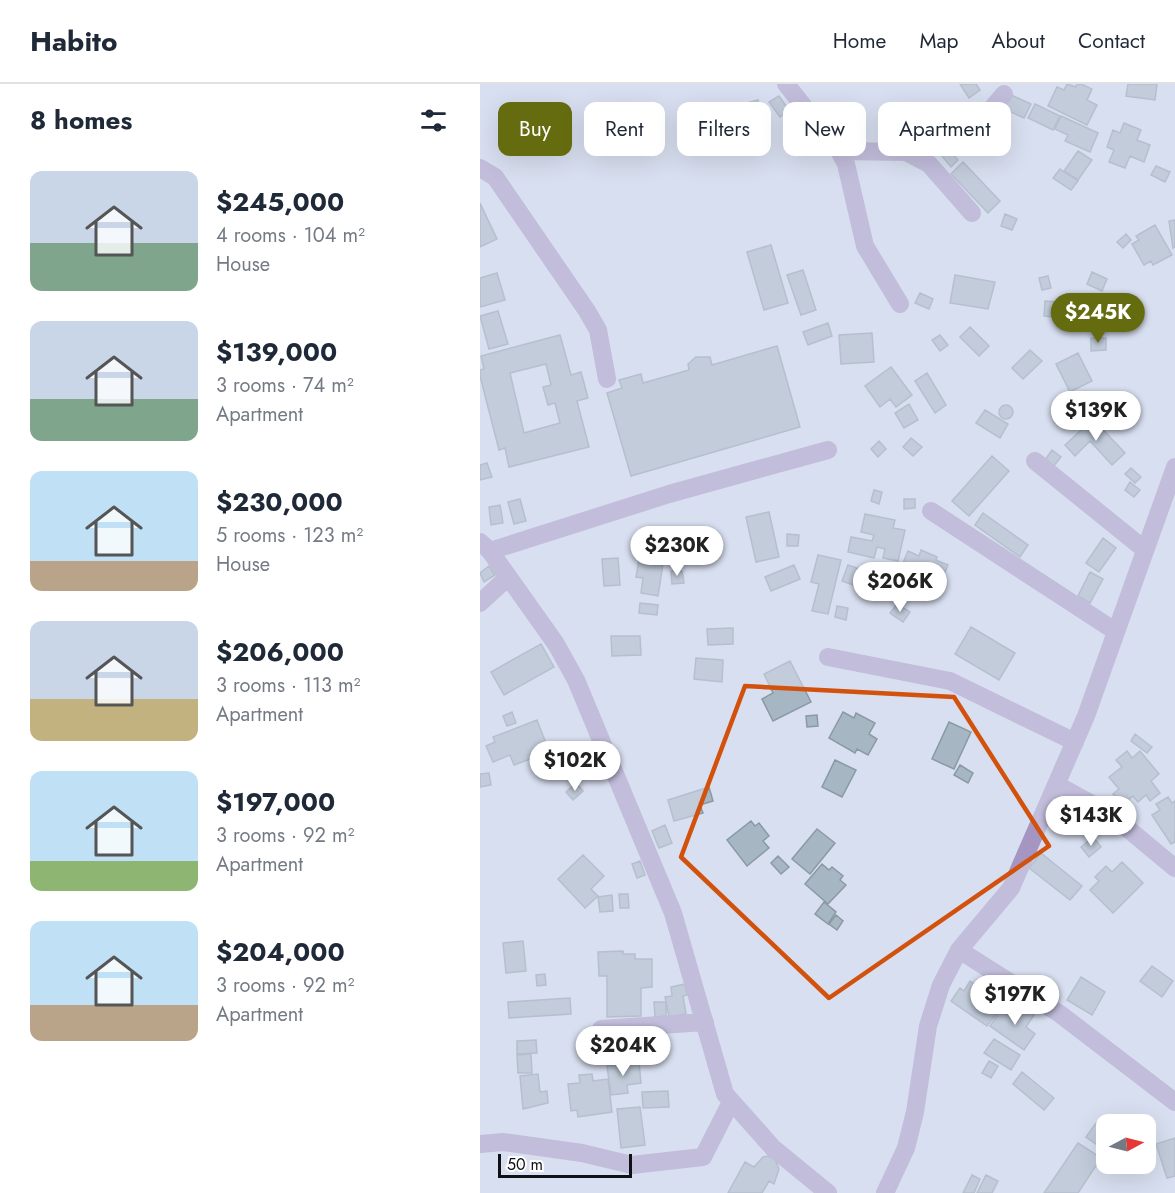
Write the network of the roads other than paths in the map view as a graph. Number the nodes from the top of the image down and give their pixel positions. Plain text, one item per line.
1 (786, 84) edge
2 (1004, 94) dead end
3 (800, 102) edge
4 (997, 102) edge
5 (842, 156) edge
6 (914, 156) edge
7 (480, 168) edge
8 (972, 213) dead end
9 (900, 304) dead end
10 (607, 378) dead end
11 (828, 450) dead end
12 (1035, 461) dead end
13 (1175, 467) edge
14 (932, 511) dead end
15 (485, 546) edge
16 (1144, 549) junction
17 (508, 577) junction
18 (480, 603) edge
19 (1115, 631) junction
20 (828, 657) dead end
21 (1075, 742) junction
22 (1057, 785) junction
23 (1175, 868) edge
24 (959, 950) junction
25 (705, 1022) junction
26 (602, 1029) dead end
27 (731, 1102) junction
28 (1175, 1102) edge
29 (480, 1144) edge
30 (828, 1193) edge
31 (885, 1193) edge

1 - 3 street
2 - 4 street
5 - 9 street
6 - 8 street
7 - 10 street
11 - 15 street
12 - 16 street
13 - 16 street
14 - 19 street
15 - 17 street
16 - 19 street
17 - 18 street
17 - 25 street
19 - 21 street
20 - 21 street
21 - 22 street
22 - 23 street
22 - 24 street
24 - 28 street
24 - 31 street
25 - 26 street
25 - 27 street
27 - 29 street
27 - 30 street

